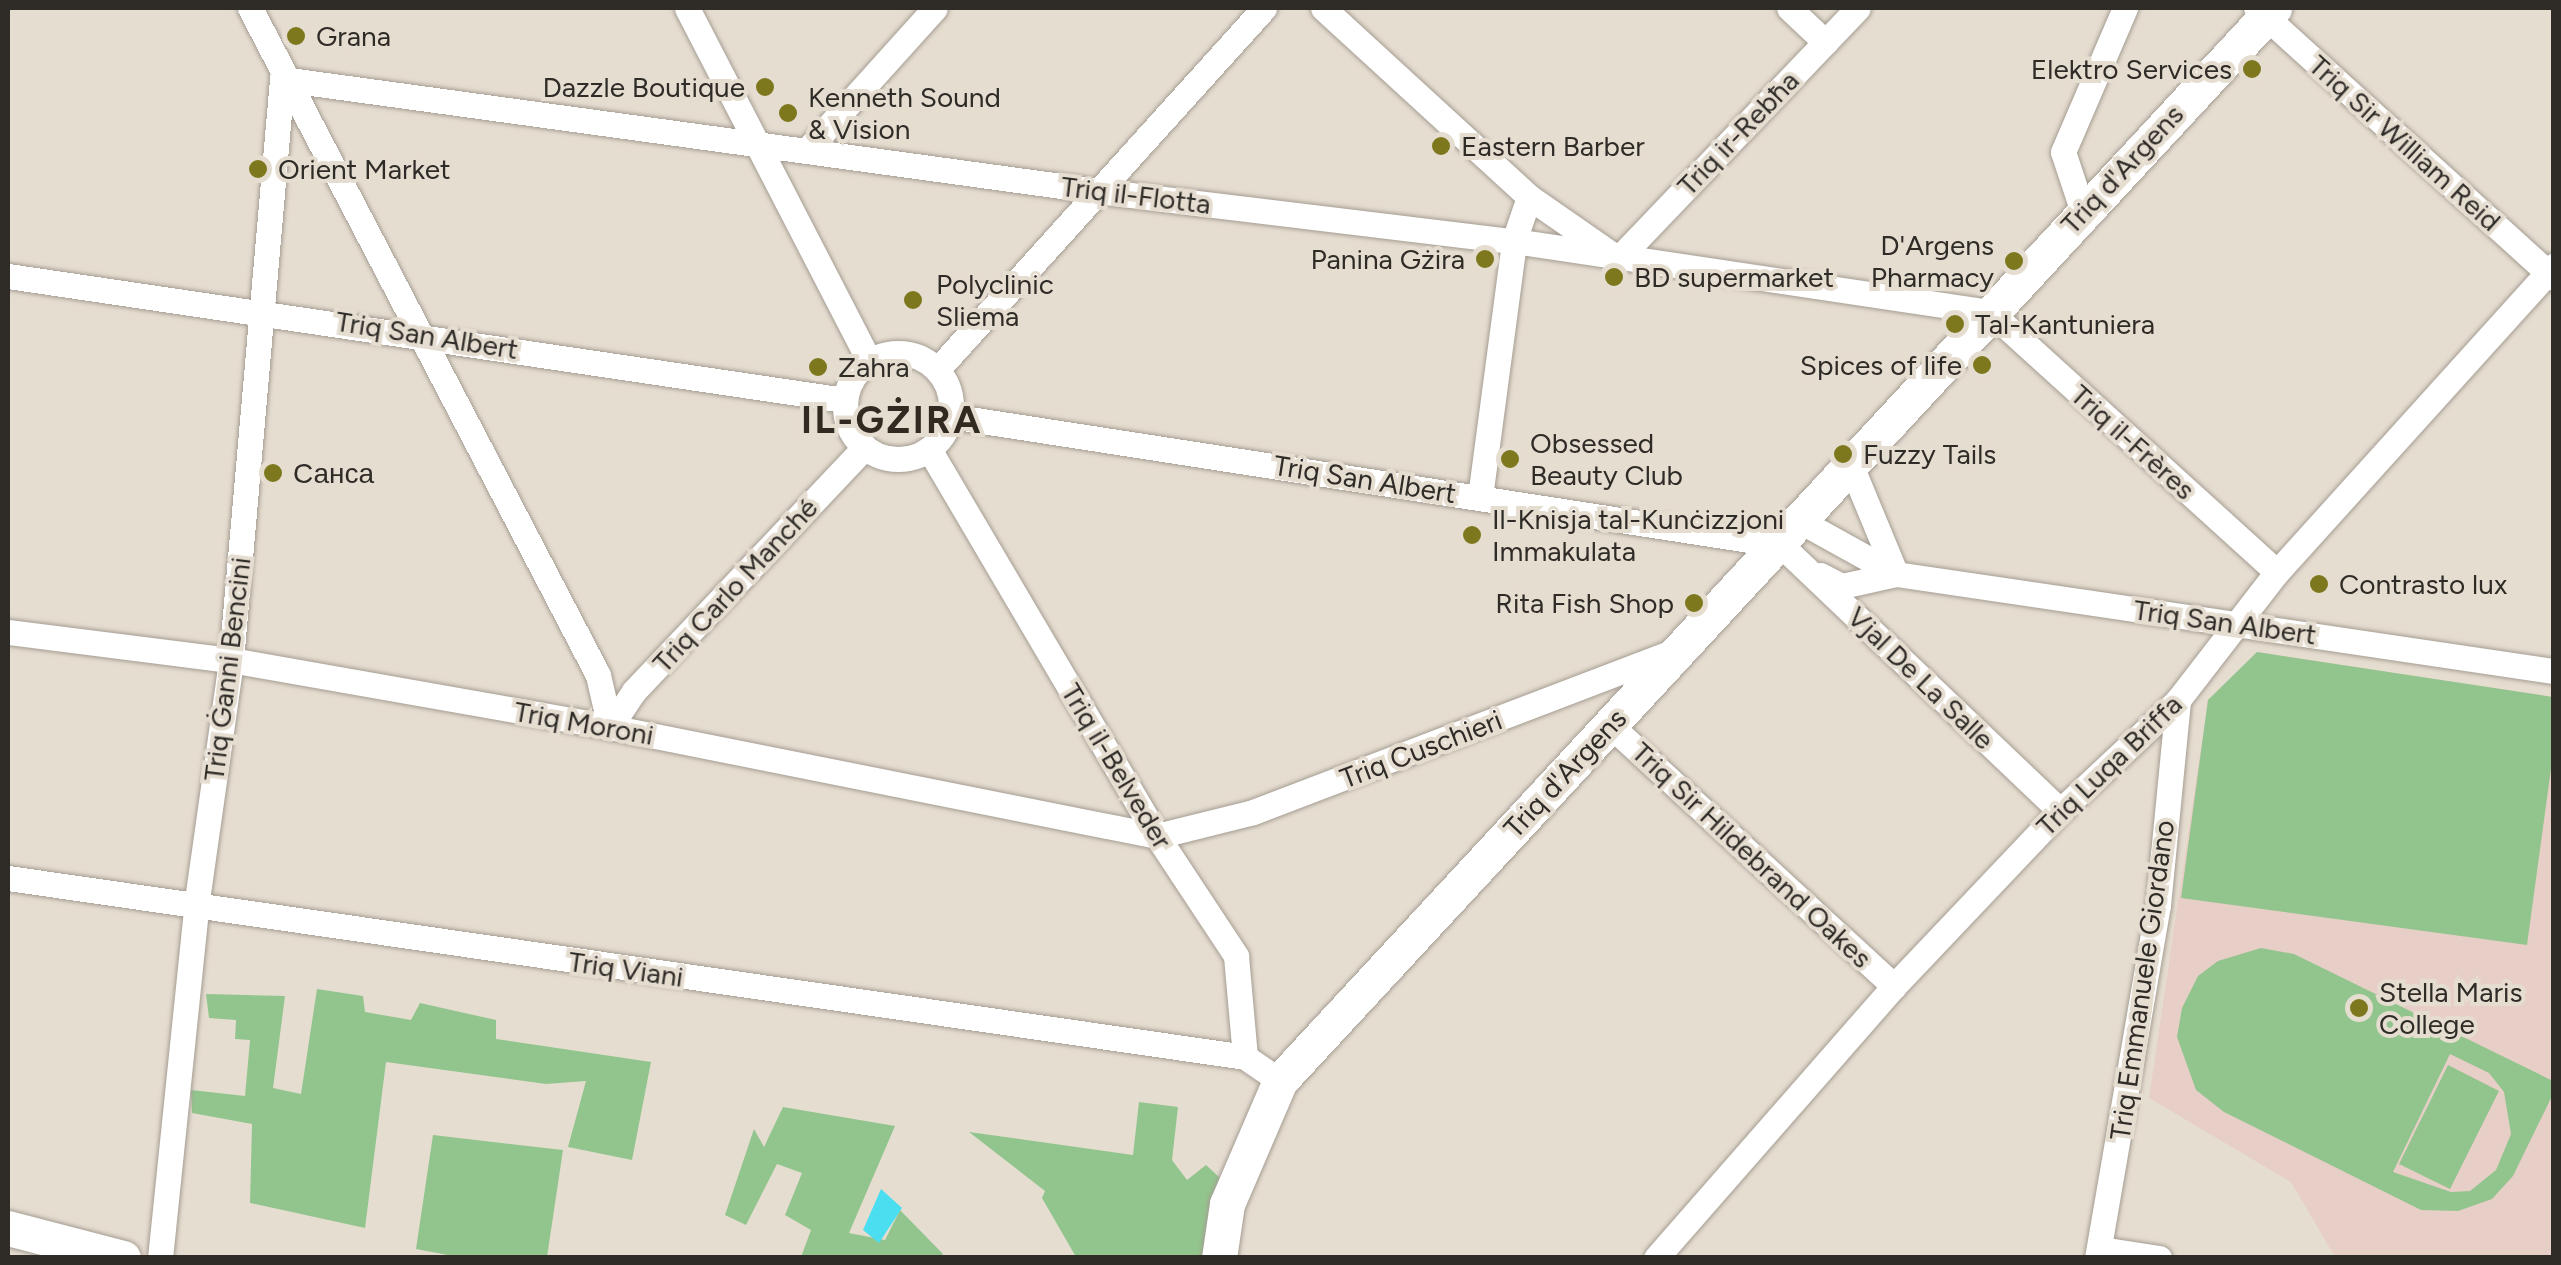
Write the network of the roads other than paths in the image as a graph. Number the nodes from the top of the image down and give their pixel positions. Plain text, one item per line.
1 (250, 8) edge
2 (687, 8) edge
3 (936, 8) edge
4 (1264, 8) edge
5 (1323, 8) edge
6 (1789, 8) edge
7 (1858, 8) edge
8 (2125, 8) edge
9 (2265, 11) edge
10 (1826, 42) junction
11 (282, 79) junction
12 (760, 143) junction
13 (807, 150) junction
14 (1098, 192) junction
15 (1528, 197) junction
16 (2082, 209) junction
17 (1514, 241) junction
18 (1618, 259) junction
19 (2551, 272) edge
20 (8, 276) edge
21 (264, 310) junction
22 (1990, 312) junction
23 (417, 333) junction
24 (870, 361) junction
25 (936, 370) junction
26 (845, 400) junction
27 (950, 416) junction
28 (865, 448) junction
29 (929, 449) junction
30 (1852, 468) junction
31 (1480, 496) junction
32 (1796, 545) junction
33 (2277, 572) junction
34 (1896, 574) junction
35 (2241, 625) junction
36 (8, 632) edge
37 (1681, 649) junction
38 (231, 660) junction
39 (2554, 671) edge
40 (2178, 700) junction
41 (1610, 725) junction
42 (610, 727) junction
43 (2060, 811) junction
44 (1157, 836) junction
45 (8, 878) edge
46 (196, 908) junction
47 (1894, 986) junction
48 (1245, 1056) junction
49 (1280, 1082) junction
50 (8, 1228) edge
51 (2099, 1254) edge
52 (124, 1258) edge
53 (160, 1258) edge
54 (1220, 1258) edge
55 (1656, 1258) edge
56 (2159, 1258) edge

1 - 11 street
2 - 12 street
3 - 13 street
4 - 14 street
5 - 15 street
6 - 10 street
7 - 10 street, Triq ir-Rebħa
8 - 16 street
9 - 16 main road, Triq d'Argens
9 - 19 street, Triq Sir William Reid
10 - 18 street, Triq ir-Rebħa
11 - 12 street, Triq il-Flotta
11 - 21 street, Triq Ġanni Bencini
11 - 23 street
12 - 13 street, Triq il-Flotta
12 - 24 street
13 - 14 street, Triq il-Flotta
14 - 17 street, Triq il-Flotta
14 - 25 street
15 - 17 street
15 - 18 street
16 - 22 main road, Triq d'Argens
17 - 18 street, Triq il-Flotta
17 - 31 street
18 - 22 street, Triq il-Flotta
19 - 33 street, Triq Luqa Briffa
20 - 21 street, Triq San Albert
21 - 23 street, Triq San Albert
21 - 38 street, Triq Ġanni Bencini
22 - 30 main road, Triq d'Argens
22 - 33 street, Triq il-Frères
23 - 26 street, Triq San Albert
23 - 42 street
24 - 25 street
24 - 26 street
25 - 27 street
26 - 28 street
27 - 29 street
27 - 31 street, Triq San Albert
28 - 29 street
28 - 42 street, Triq Carlo Manché
29 - 44 street, Triq il-Belveder
30 - 32 main road, Triq d'Argens
30 - 34 street
31 - 32 street, Triq San Albert
32 - 34 street, Triq San Albert
32 - 34 street, Triq San Albert
32 - 37 main road, Triq d'Argens
32 - 43 street, Vjal De La Salle
33 - 35 street, Triq Luqa Briffa
34 - 35 street, Triq San Albert
35 - 39 street, Triq San Albert
35 - 40 street, Triq Luqa Briffa
36 - 38 street, Triq Moroni
37 - 41 main road, Triq d'Argens
37 - 44 street, Triq Cuschieri
38 - 42 street, Triq Moroni
38 - 46 street, Triq Ġanni Bencini
40 - 43 street, Triq Luqa Briffa
40 - 51 street, Triq Emmanuele Giordano
41 - 47 street, Triq Sir Hildebrand Oakes
41 - 49 main road, Triq d'Argens
42 - 44 street, Triq Moroni
43 - 47 street, Triq Luqa Briffa
44 - 48 street, Triq il-Belveder
45 - 46 street, Triq Viani
46 - 48 street, Triq Viani
46 - 53 street, Triq Ġanni Bencini
47 - 55 street, Triq Luqa Briffa
48 - 49 street
49 - 54 main road, Triq d'Argens
50 - 52 main road
51 - 56 street

